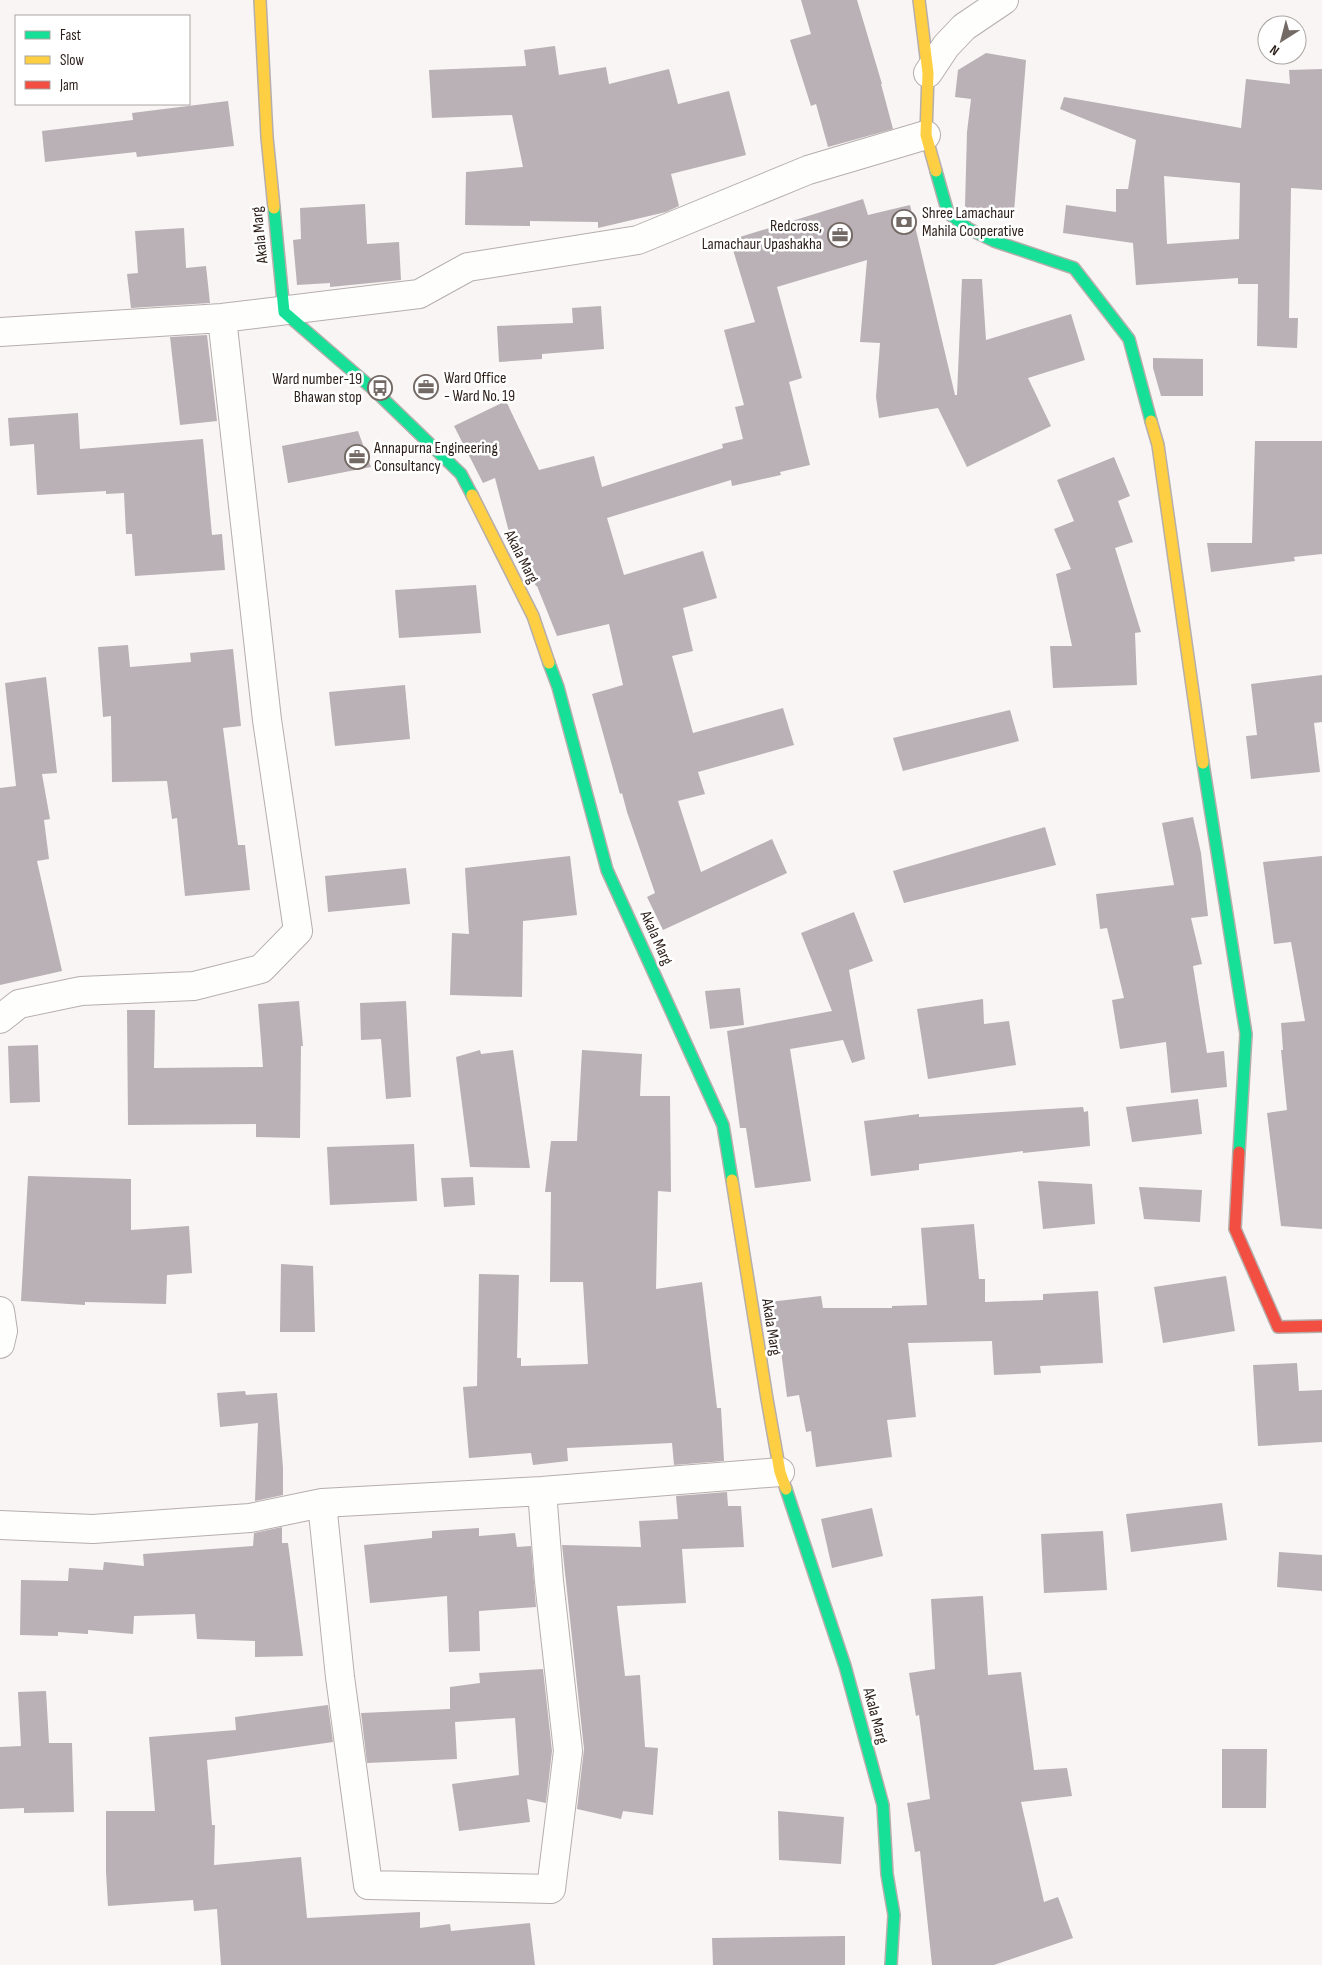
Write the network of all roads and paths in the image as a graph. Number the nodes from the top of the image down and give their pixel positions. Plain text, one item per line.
1 (260, 0) edge
2 (919, 0) edge
3 (1004, 0) edge
4 (928, 74) junction
5 (926, 135) junction
6 (284, 312) junction
7 (222, 318) junction
8 (0, 332) edge
9 (0, 1018) edge
10 (0, 1311) edge
11 (1322, 1326) edge
12 (0, 1344) edge
13 (780, 1472) junction
14 (542, 1490) junction
15 (322, 1503) junction
16 (0, 1525) edge
17 (891, 1965) edge

1 - 6 main road, Akala Marg
2 - 4 main road
3 - 4 street
4 - 5 main road
5 - 6 street
5 - 11 main road
6 - 7 street
6 - 13 main road, Akala Marg
7 - 8 street
7 - 9 street
10 - 12 street
13 - 14 street
13 - 17 main road, Akala Marg
14 - 15 street
14 - 15 street
15 - 16 street

